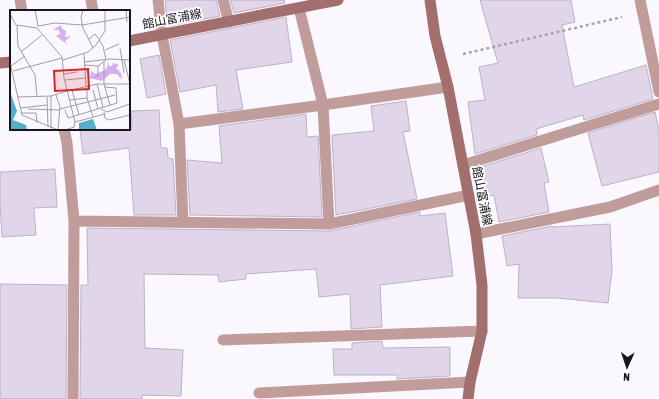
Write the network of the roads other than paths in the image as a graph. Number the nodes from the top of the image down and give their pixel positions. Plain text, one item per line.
1 (20, 0) edge
2 (91, 0) edge
3 (158, 0) edge
4 (223, 0) edge
5 (337, 0) edge
6 (430, 0) edge
7 (640, 0) edge
8 (298, 8) junction
9 (22, 10) edge
10 (93, 10) edge
11 (230, 22) junction
12 (162, 35) junction
13 (130, 41) edge
14 (10, 62) edge
15 (0, 63) edge
16 (448, 87) junction
17 (659, 92) edge
18 (659, 104) edge
19 (324, 105) junction
20 (178, 124) junction
21 (64, 130) edge
22 (463, 165) junction
23 (659, 190) edge
24 (469, 195) junction
25 (74, 221) junction
26 (183, 222) junction
27 (329, 224) junction
28 (476, 234) junction
29 (482, 331) junction
30 (224, 340) dead end
31 (470, 382) junction
32 (259, 393) dead end
33 (73, 399) edge
34 (468, 399) edge

1 - 9 street
2 - 10 street
3 - 12 street
4 - 11 street
5 - 8 main road, 館山富浦線
6 - 16 main road, 館山富浦線
7 - 17 street
8 - 11 main road, 館山富浦線
8 - 19 street
11 - 12 main road, 館山富浦線
12 - 13 main road, 館山富浦線
12 - 20 street
14 - 15 main road
16 - 19 street
16 - 22 main road, 館山富浦線
18 - 22 street
19 - 20 street
19 - 27 street
20 - 26 street
21 - 25 street
22 - 24 main road, 館山富浦線
23 - 28 street
24 - 27 street
24 - 28 main road, 館山富浦線
25 - 26 street
25 - 33 street
26 - 27 street
28 - 29 main road, 館山富浦線
29 - 30 street
29 - 31 main road, 館山富浦線
31 - 32 street
31 - 34 main road, 館山富浦線

